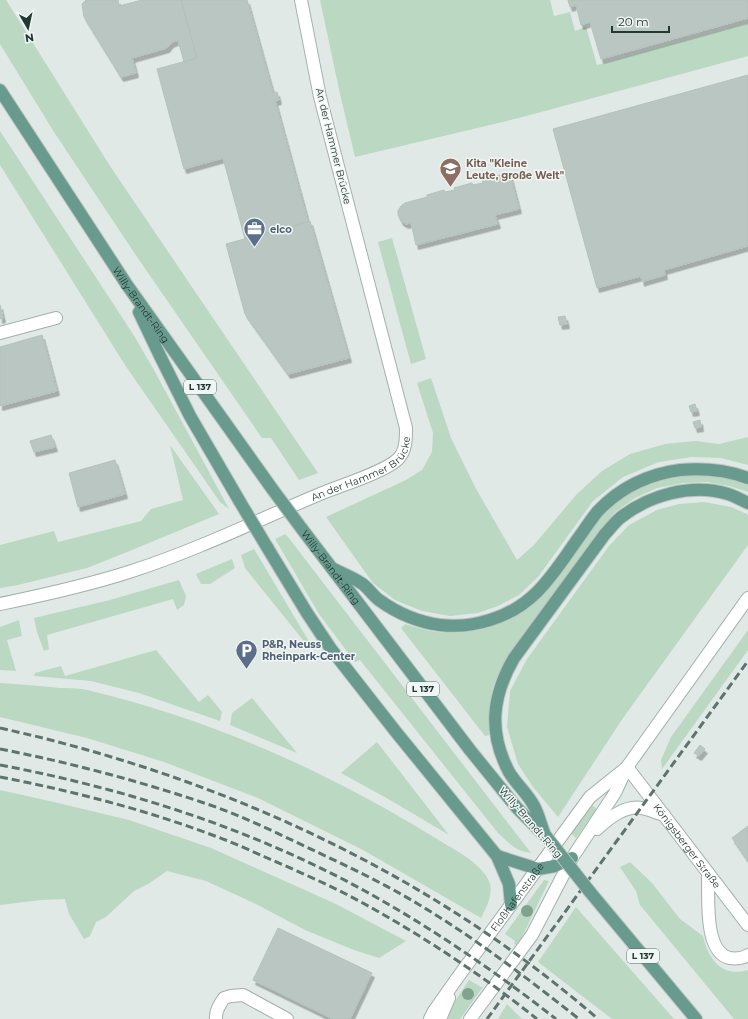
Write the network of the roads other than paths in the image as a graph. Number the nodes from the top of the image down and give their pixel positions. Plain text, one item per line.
1 (301, 0) edge
2 (0, 90) edge
3 (127, 285) junction
4 (56, 318) dead end
5 (0, 333) edge
6 (748, 478) edge
7 (748, 503) edge
8 (332, 568) junction
9 (748, 598) edge
10 (0, 604) edge
11 (627, 767) junction
12 (664, 815) junction
13 (545, 835) junction
14 (583, 842) junction
15 (497, 856) junction
16 (572, 858) junction
17 (538, 869) junction
18 (708, 873) junction
19 (511, 905) junction
20 (748, 925) edge
21 (748, 955) edge
22 (458, 977) junction
23 (216, 1019) edge
24 (287, 1019) edge
25 (430, 1019) edge
26 (440, 1019) edge
27 (470, 1019) edge
28 (696, 1019) edge

1 - 10 street, An der Hammer Brücke
2 - 3 main road, Willy-Brandt-Ring / L 137
3 - 8 main road, Willy-Brandt-Ring / L 137, bridge
3 - 15 main road, bridge
4 - 5 street
6 - 8 main road
7 - 13 main road
8 - 13 main road, Willy-Brandt-Ring / L 137
9 - 11 street, Floßhafenstraße
11 - 12 street, Königsberger Straße
11 - 14 street, Floßhafenstraße
11 - 17 street, Floßhafenstraße
12 - 14 street, Floßhafenstraße
12 - 18 street, Königsberger Straße
13 - 28 main road, Willy-Brandt-Ring / L 137, bridge
14 - 16 street, Floßhafenstraße
15 - 17 main road
15 - 19 main road
16 - 17 main road
16 - 27 street, Floßhafenstraße
17 - 19 street, Floßhafenstraße
18 - 20 street, Königsberger Straße
18 - 21 street
19 - 22 street, Floßhafenstraße
22 - 25 street, Floßhafenstraße
22 - 26 street, Floßhafenstraße
23 - 24 street

